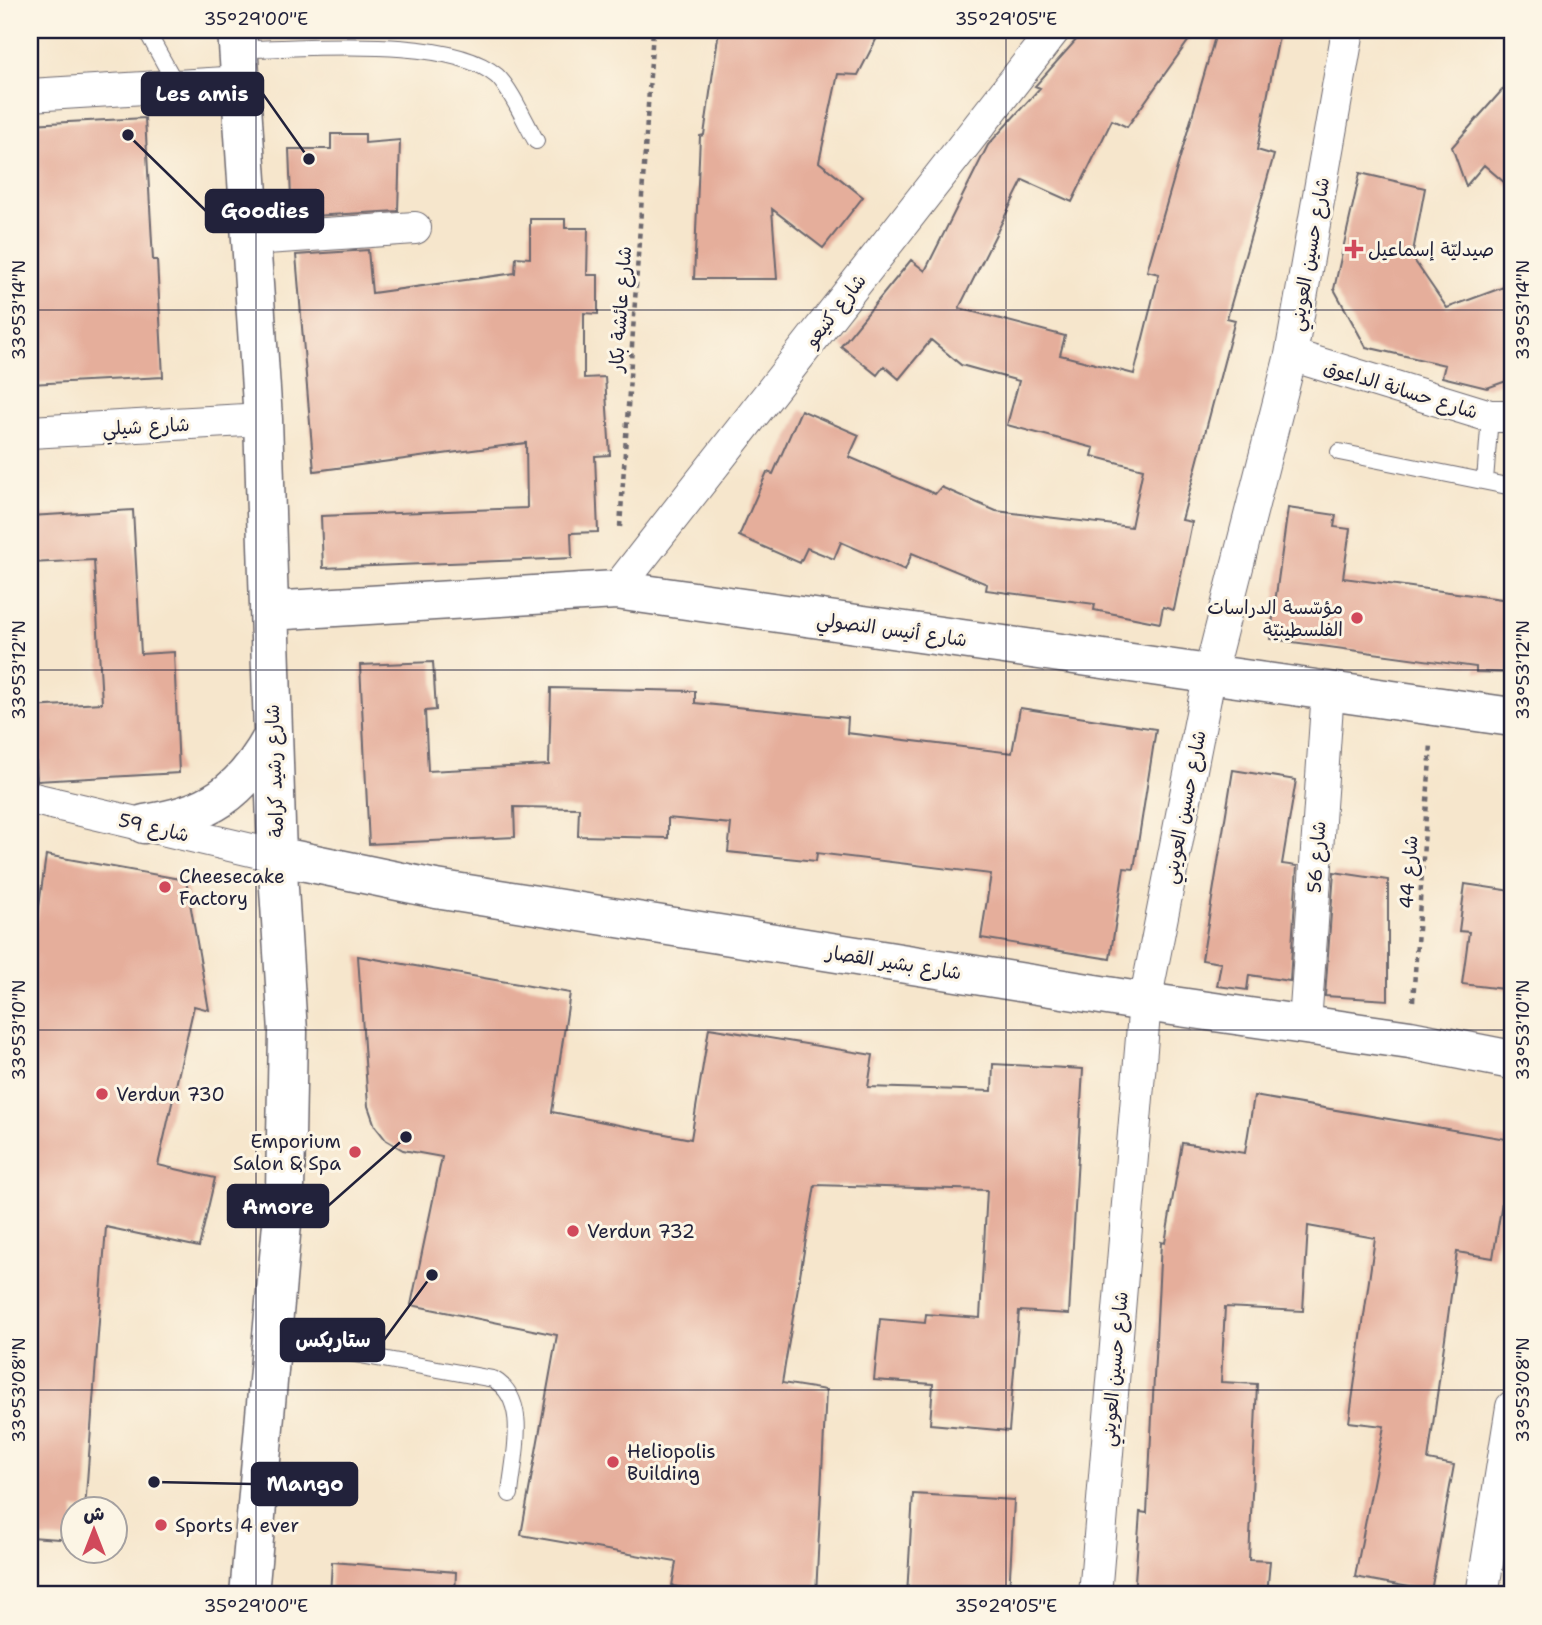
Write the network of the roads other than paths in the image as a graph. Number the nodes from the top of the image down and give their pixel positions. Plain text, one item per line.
1 (146, 30) edge
2 (1054, 30) edge
3 (1348, 30) edge
4 (239, 54) edge
5 (177, 86) junction
6 (30, 95) edge
7 (536, 141) dead end
8 (415, 228) dead end
9 (251, 239) junction
10 (1291, 355) junction
11 (1501, 416) edge
12 (263, 419) junction
13 (30, 432) edge
14 (1339, 452) dead end
15 (1485, 481) junction
16 (1512, 487) edge
17 (615, 590) junction
18 (269, 611) junction
19 (1210, 673) junction
20 (1328, 690) junction
21 (1512, 717) edge
22 (273, 736) junction
23 (30, 798) edge
24 (144, 824) junction
25 (277, 856) junction
26 (1145, 1002) junction
27 (1305, 1024) junction
28 (1512, 1059) edge
29 (272, 1339) junction
30 (1512, 1408) edge
31 (510, 1494) dead end
32 (249, 1595) edge
33 (1095, 1595) edge
34 (1482, 1595) edge

1 - 5 lane
2 - 17 street, شارع كنيعو
3 - 10 street, شارع حسين العويني
4 - 5 street
4 - 7 lane
4 - 9 street, شارع رشيد كرامة
5 - 6 street
8 - 9 street
9 - 12 street, شارع رشيد كرامة
10 - 11 street, شارع حسانة الداعوق
10 - 19 street, شارع حسين العويني
11 - 15 lane
12 - 13 street, شارع شيلي
12 - 18 street, شارع رشيد كرامة
14 - 15 lane
15 - 16 lane
17 - 18 street, شارع أنيس النصولي
17 - 19 street, شارع أنيس النصولي
18 - 22 street, شارع رشيد كرامة
19 - 20 street, شارع أنيس النصولي
19 - 26 street, شارع حسين العويني
20 - 21 street, شارع أنيس النصولي
20 - 27 street, شارع 56
22 - 24 street
22 - 25 street, شارع رشيد كرامة
23 - 24 street, شارع 59
24 - 25 street, شارع 59
25 - 26 street, شارع بشير القصار
25 - 29 street, شارع رشيد كرامة
26 - 27 street, شارع بشير القصار
26 - 33 street, شارع حسين العويني
27 - 28 street, شارع بشير القصار
29 - 31 lane
29 - 32 street, شارع رشيد كرامة
30 - 34 street

